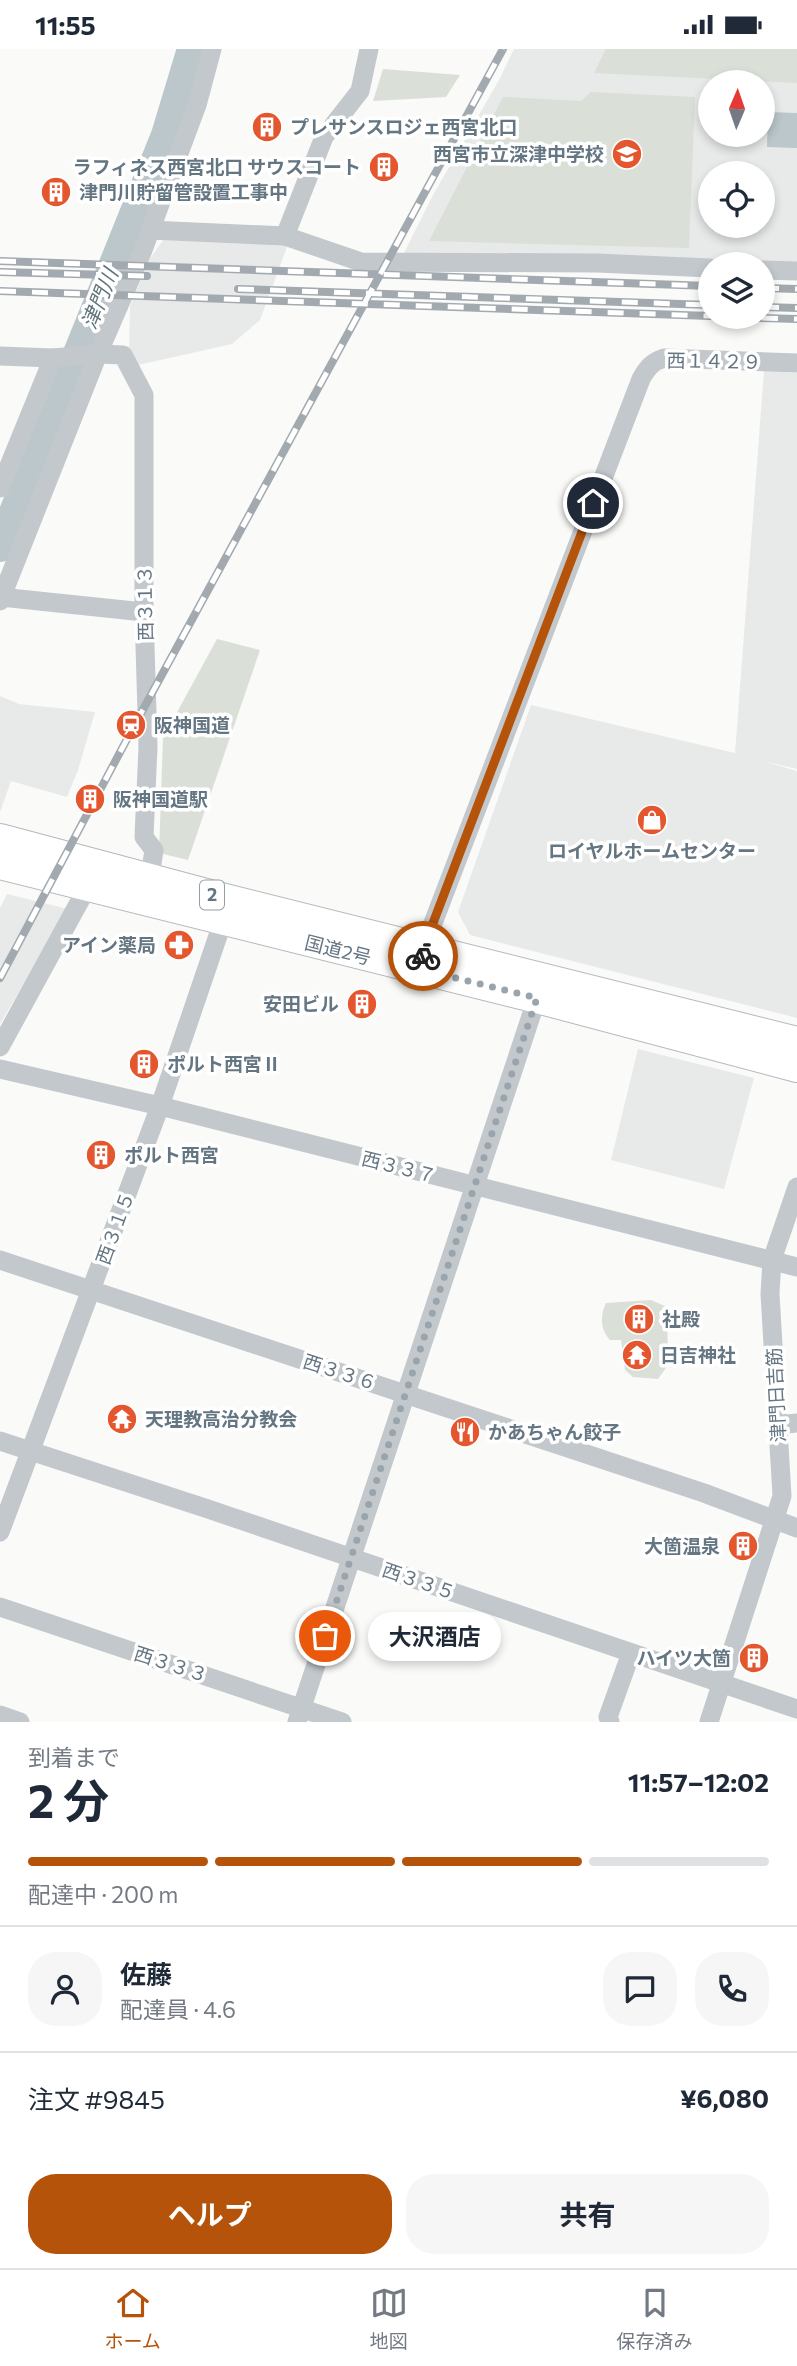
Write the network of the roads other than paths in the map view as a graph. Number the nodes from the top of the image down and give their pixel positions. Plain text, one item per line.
1 (212, 49) edge
2 (369, 49) edge
3 (150, 230) junction
4 (285, 236) junction
5 (698, 267) edge
6 (775, 270) edge
7 (797, 271) edge
8 (94, 355) junction
9 (0, 356) edge
10 (56, 358) junction
11 (797, 363) edge
12 (0, 488) edge
13 (1, 599) edge
14 (144, 613) junction
15 (0, 839) edge
16 (0, 864) edge
17 (150, 877) junction
18 (88, 886) junction
19 (223, 921) junction
20 (422, 959) junction
21 (537, 998) junction
22 (797, 1042) edge
23 (0, 1047) edge
24 (797, 1067) edge
25 (0, 1069) edge
26 (159, 1106) junction
27 (475, 1186) junction
28 (797, 1187) edge
29 (0, 1260) edge
30 (772, 1260) junction
31 (797, 1267) edge
32 (92, 1291) junction
33 (407, 1394) junction
34 (787, 1424) edge
35 (0, 1441) edge
36 (30, 1451) junction
37 (776, 1519) junction
38 (797, 1528) edge
39 (0, 1532) edge
40 (352, 1559) junction
41 (0, 1607) edge
42 (631, 1653) junction
43 (723, 1683) junction
44 (797, 1709) edge
45 (0, 1715) edge
46 (299, 1715) edge
47 (20, 1722) edge
48 (342, 1722) edge
49 (610, 1722) edge
50 (709, 1722) edge

1 - 3 street
2 - 4 street
3 - 4 street
3 - 8 street
4 - 5 street
6 - 7 street
8 - 10 street
8 - 13 street
8 - 14 street, 西３１３
9 - 10 street
10 - 12 street
11 - 20 street, 西１４２９
13 - 14 street
14 - 17 street, 西３１３
15 - 17 highway, 国道2号 / 2
16 - 18 highway, 国道2号 / 2
17 - 20 highway, 国道2号 / 2
18 - 19 highway, 国道2号 / 2
18 - 23 street
19 - 20 highway, 国道2号 / 2
19 - 26 street, 西３１５
20 - 21 highway, 国道2号 / 2
20 - 22 highway, 国道2号 / 2
21 - 24 highway, 国道2号 / 2
21 - 27 street
25 - 26 street, 西３３７
26 - 27 street, 西３３７
26 - 32 street, 西３１５
27 - 30 street, 西３３７
27 - 33 street
28 - 30 street, 津門日吉筋
29 - 32 street, 西３３６
30 - 31 street, 西３３７
30 - 34 street, 津門日吉筋
32 - 33 street, 西３３６
32 - 36 street, 西３１５
33 - 37 street, 西３３６
33 - 40 street
34 - 37 street, 津門日吉筋
35 - 36 street, 西３３５
36 - 39 street, 西３１５
36 - 40 street, 西３３５
37 - 38 street, 西３３６
37 - 43 street, 津門日吉筋
40 - 42 street, 西３３５
40 - 46 street
41 - 46 street, 西３３３
42 - 43 street, 西３３５
42 - 49 street
43 - 44 street, 西３３５
43 - 50 street, 津門日吉筋
45 - 47 street
46 - 48 street, 西３３３

